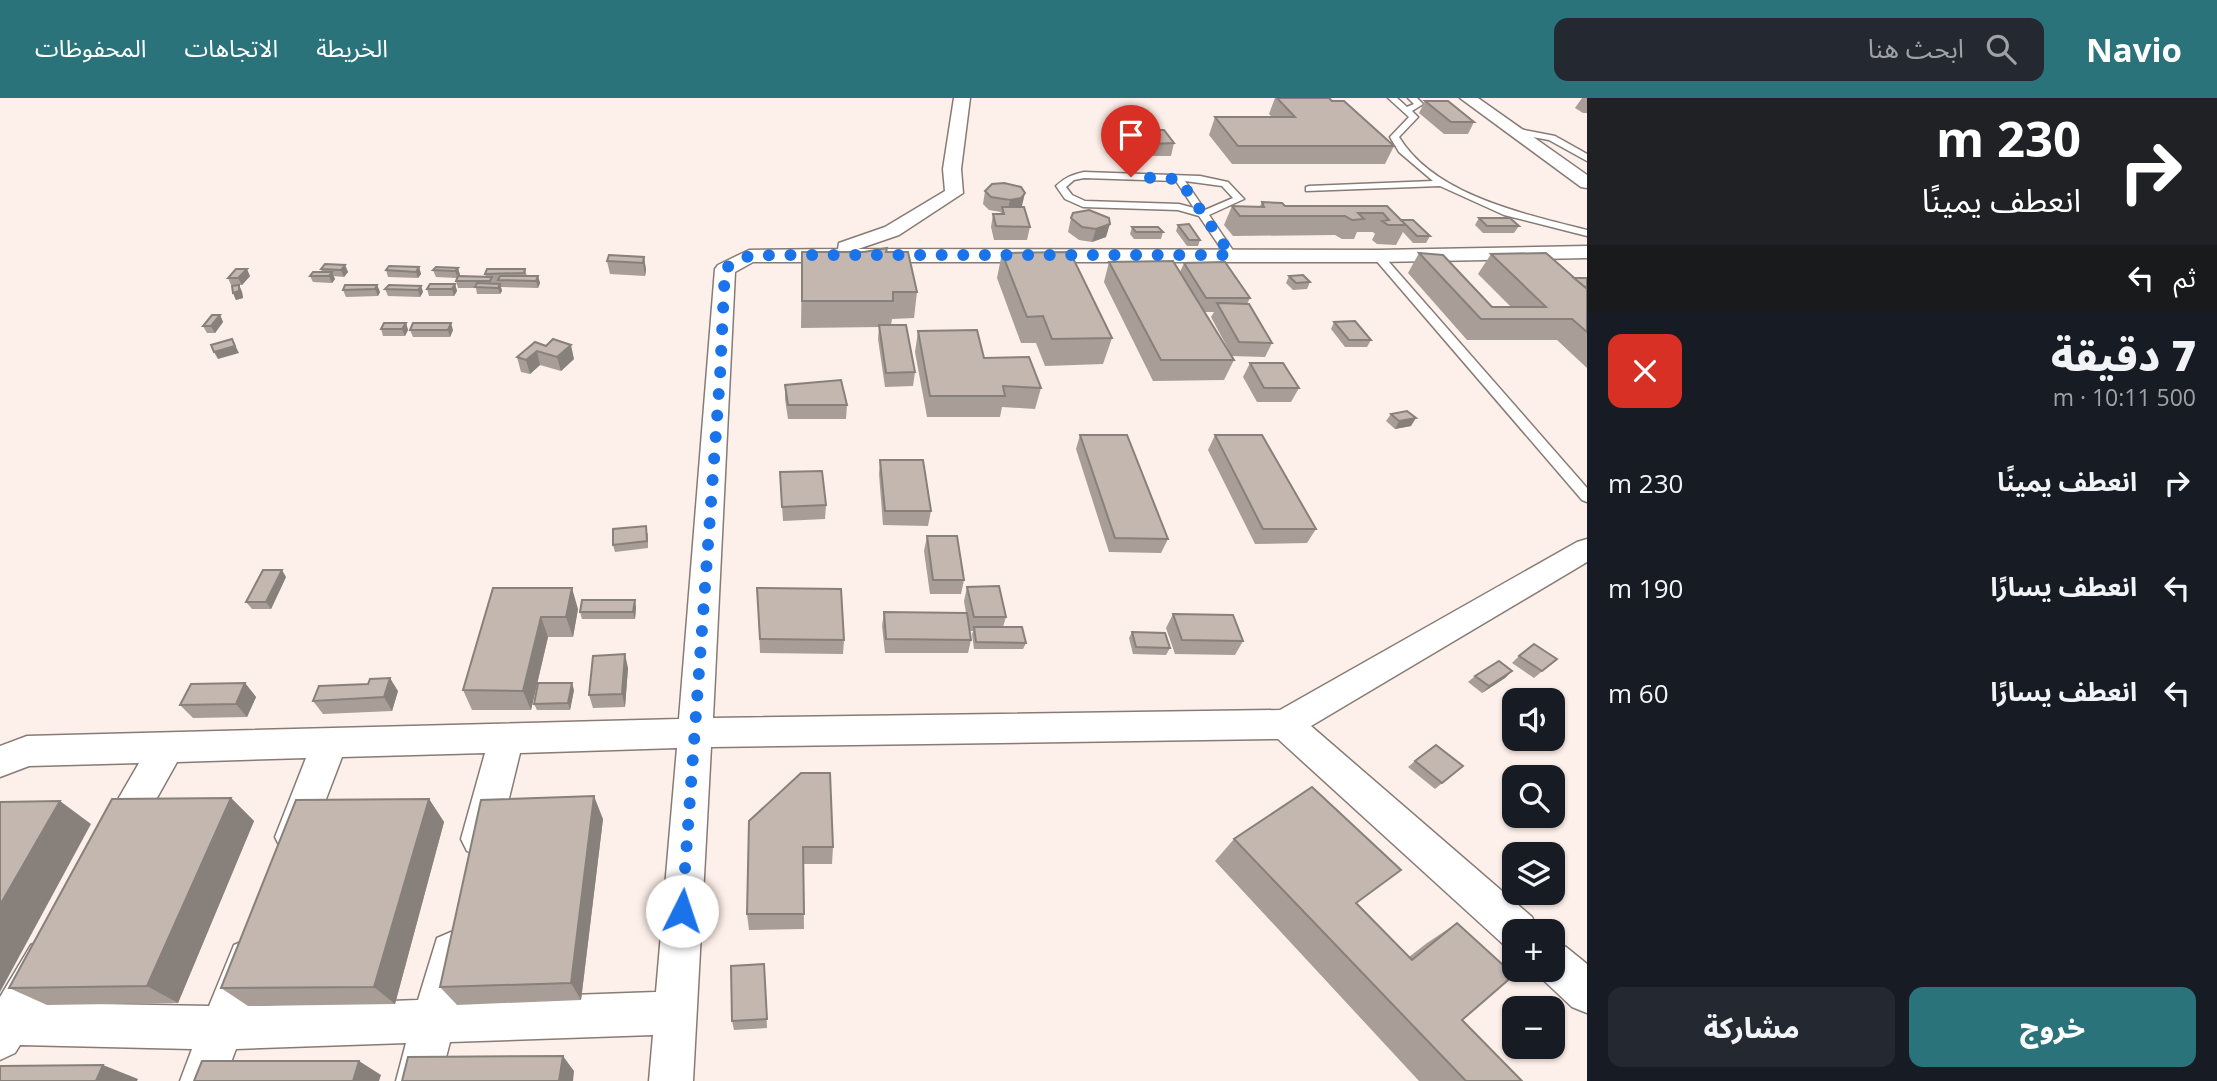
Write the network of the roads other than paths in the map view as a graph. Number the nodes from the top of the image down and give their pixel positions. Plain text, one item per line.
1 (962, 98) edge
2 (1392, 98) edge
3 (1412, 98) edge
4 (1468, 98) edge
5 (1406, 110) junction
6 (1514, 131) junction
7 (1587, 158) edge
8 (1179, 179) junction
9 (1441, 183) junction
10 (1587, 183) edge
11 (1309, 189) dead end
12 (1203, 214) junction
13 (1587, 233) edge
14 (1587, 252) edge
15 (823, 255) junction
16 (1231, 255) junction
17 (1378, 256) junction
18 (1587, 497) edge
19 (1587, 549) edge
20 (1284, 724) junction
21 (694, 733) junction
22 (506, 738) junction
23 (330, 742) junction
24 (167, 747) junction
25 (0, 762) edge
26 (98, 867) edge
27 (281, 872) edge
28 (471, 873) edge
29 (461, 913) edge
30 (1504, 919) edge
31 (261, 924) edge
32 (64, 927) edge
33 (1565, 973) edge
34 (1587, 992) edge
35 (676, 1013) junction
36 (433, 1021) junction
37 (3, 1028) edge
38 (222, 1028) junction
39 (202, 1081) edge
40 (418, 1081) edge
41 (671, 1081) edge

1 - 15 street
2 - 5 lane
3 - 5 lane
4 - 6 street
5 - 9 lane
6 - 7 lane
6 - 10 street
8 - 12 lane
8 - 12 lane
8 - 12 lane
9 - 11 lane
9 - 13 lane
12 - 16 lane
14 - 17 street
15 - 16 street
15 - 21 street
16 - 17 street
17 - 18 lane
19 - 20 street
20 - 21 street
20 - 30 street
21 - 22 street
21 - 35 street
22 - 23 street
22 - 28 street
23 - 24 street
23 - 27 street
24 - 25 street
24 - 26 street
29 - 36 street
31 - 38 street
32 - 37 street
33 - 34 street
35 - 36 street
35 - 41 street
36 - 38 street
36 - 40 street
37 - 38 street
38 - 39 street

